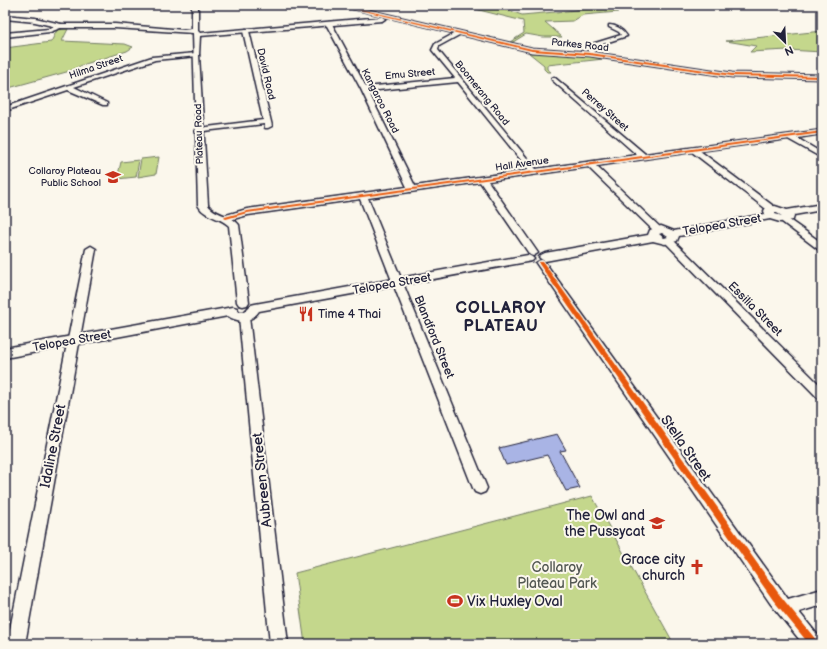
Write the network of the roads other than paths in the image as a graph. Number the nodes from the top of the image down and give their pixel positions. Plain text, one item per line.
1 (195, 5) edge
2 (340, 5) edge
3 (5, 17) edge
4 (388, 17) junction
5 (329, 24) junction
6 (61, 26) junction
7 (611, 26) dead end
8 (246, 31) junction
9 (198, 34) junction
10 (459, 34) junction
11 (5, 35) edge
12 (196, 54) junction
13 (590, 54) junction
14 (822, 77) edge
15 (554, 79) dead end
16 (458, 80) junction
17 (68, 87) junction
18 (364, 89) junction
19 (105, 104) dead end
20 (5, 109) edge
21 (199, 130) junction
22 (822, 132) edge
23 (790, 136) junction
24 (694, 150) junction
25 (822, 156) edge
26 (643, 157) junction
27 (590, 164) junction
28 (534, 172) junction
29 (482, 179) junction
30 (412, 189) junction
31 (363, 196) junction
32 (822, 207) edge
33 (772, 213) junction
34 (786, 216) junction
35 (226, 218) junction
36 (656, 233) junction
37 (671, 238) junction
38 (822, 248) edge
39 (91, 249) dead end
40 (537, 258) junction
41 (398, 283) junction
42 (244, 310) junction
43 (73, 340) junction
44 (5, 353) edge
45 (822, 395) edge
46 (480, 488) dead end
47 (822, 597) edge
48 (786, 608) junction
49 (16, 644) edge
50 (279, 644) edge
51 (814, 644) edge

1 - 9 street, Plateau Road
2 - 4 street, Parkes Road
3 - 6 street
4 - 5 street
4 - 10 street, Parkes Road
5 - 8 street
5 - 18 street, Kangaroo Road
6 - 9 street
6 - 11 street
7 - 13 street
8 - 9 street
8 - 21 street, David Road
9 - 12 street, Plateau Road
10 - 13 street, Parkes Road
10 - 16 street, Boomerang Road
12 - 17 street, Hilma Street
12 - 21 street, Plateau Road
13 - 14 street, Parkes Road
15 - 26 street, Perrey Street
16 - 18 street, Emu Street
16 - 28 street, Boomerang Road
17 - 19 street
17 - 20 street, Hilma Street
18 - 30 street, Kangaroo Road
21 - 35 street, Plateau Road
22 - 23 street, Hall Avenue
23 - 24 street, Hall Avenue
23 - 25 street
24 - 26 street, Hall Avenue
24 - 33 street
26 - 27 street, Hall Avenue
27 - 28 street, Hall Avenue
27 - 36 street
28 - 29 street, Hall Avenue
29 - 30 street, Hall Avenue
29 - 40 street, Stella Street
30 - 31 street, Hall Avenue
31 - 35 street, Hall Avenue
31 - 41 street, Blandford Street
32 - 34 street
33 - 34 street
33 - 37 street, Telopea Street
34 - 38 street
35 - 42 street, Aubreen Street
36 - 37 street
36 - 40 street, Telopea Street
37 - 45 street, Essilia Street
39 - 43 street, Idaline Street
40 - 41 street, Telopea Street
40 - 48 street, Stella Street
41 - 42 street, Telopea Street
41 - 46 street, Blandford Street
42 - 43 street, Telopea Street
42 - 50 street, Aubreen Street
43 - 44 street, Telopea Street
43 - 49 street, Idaline Street
47 - 48 street
48 - 51 street, Stella Street

